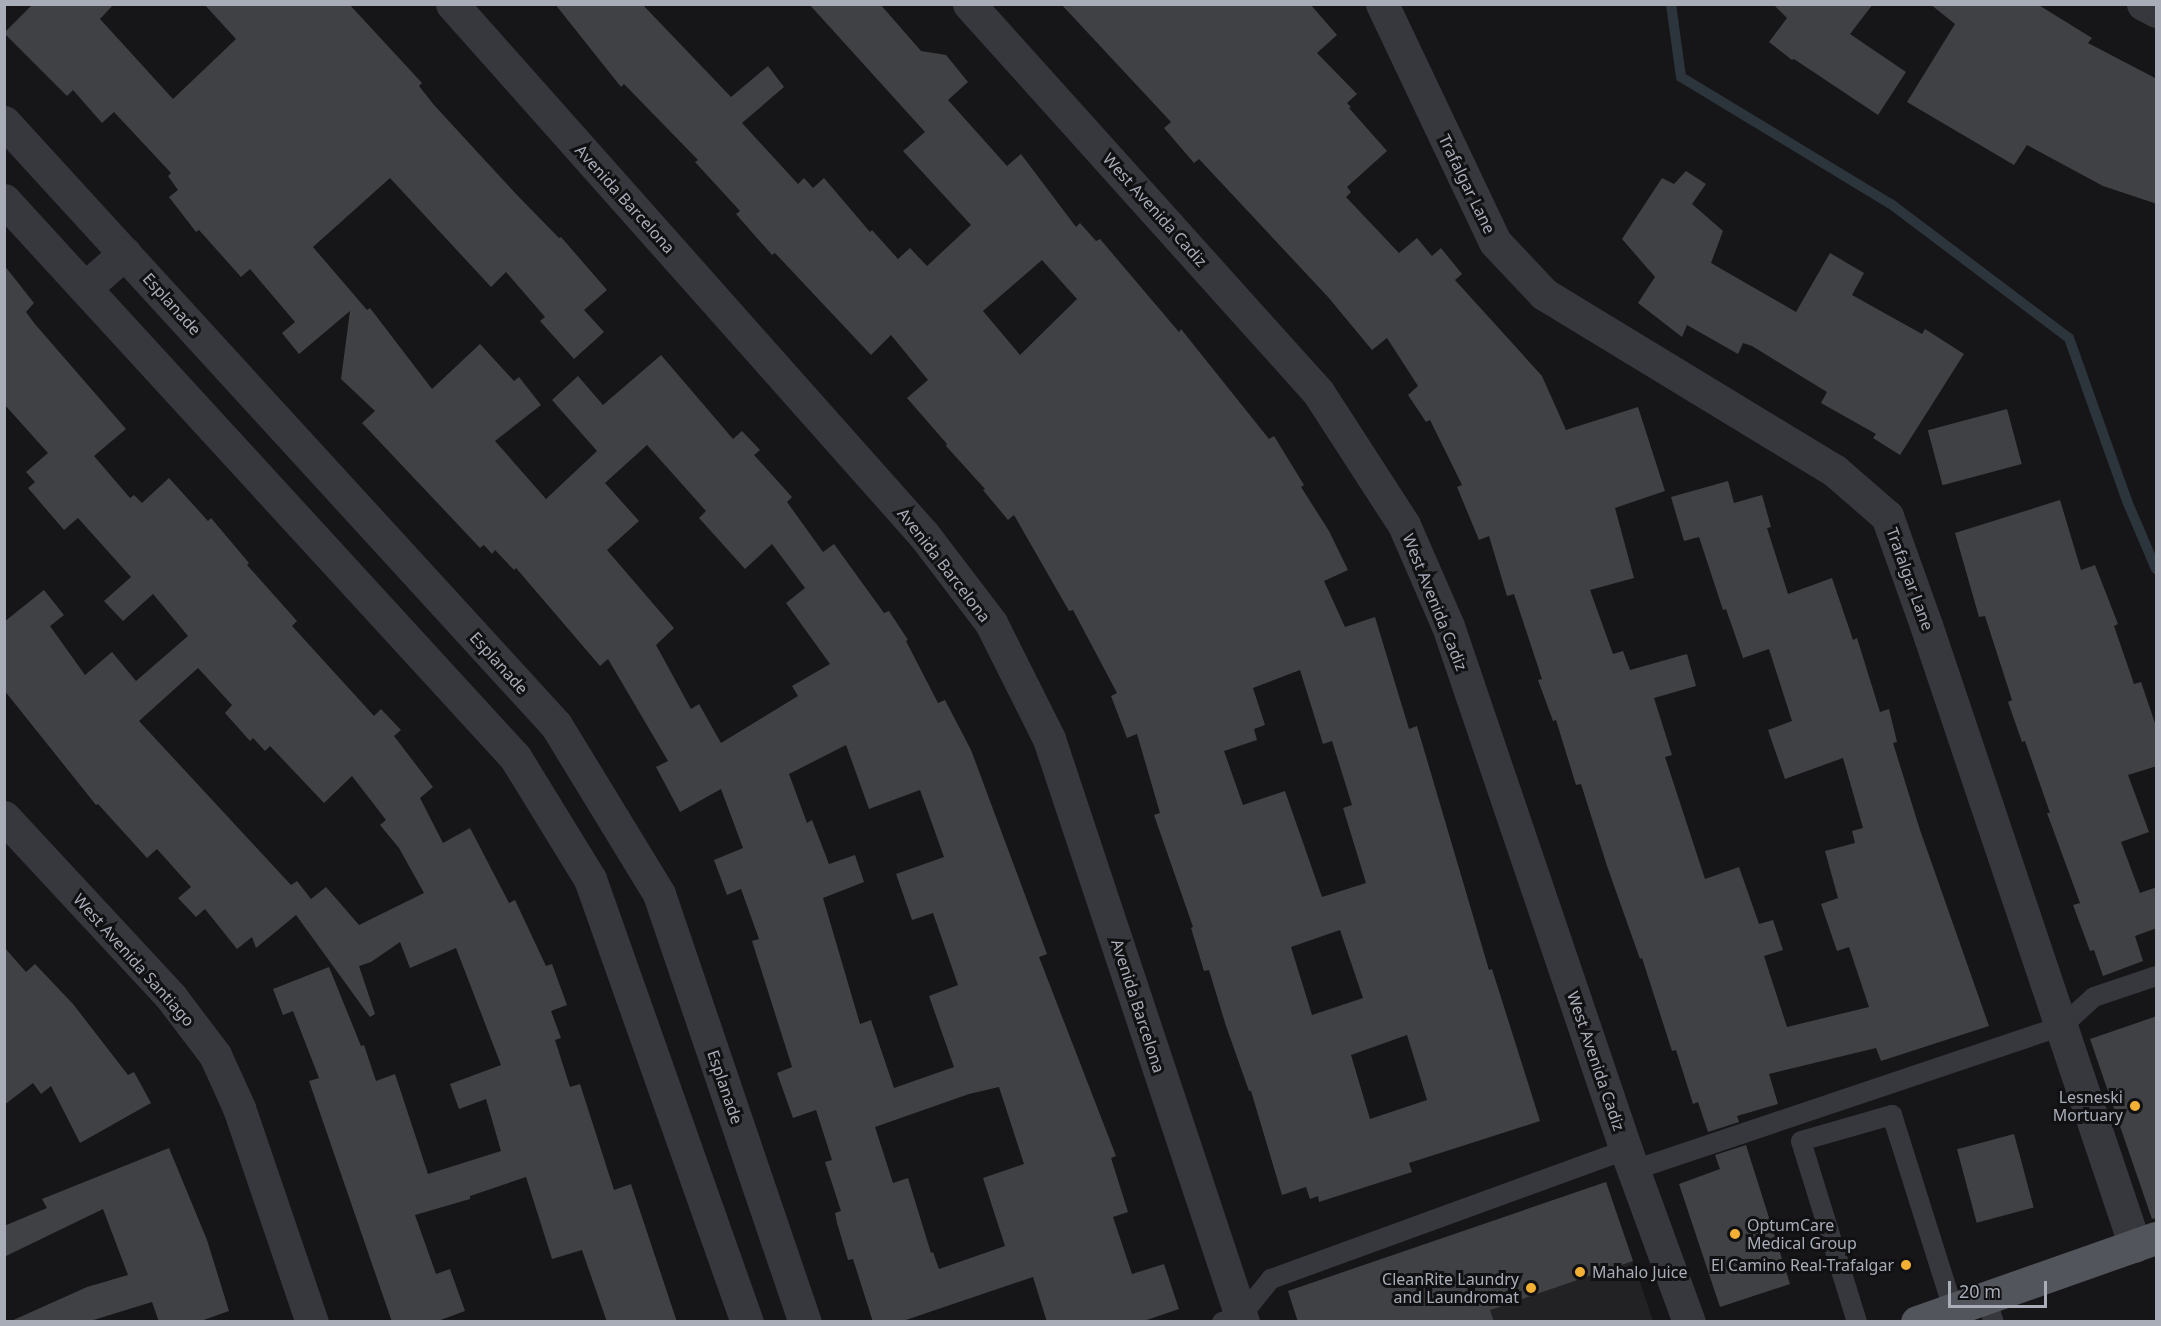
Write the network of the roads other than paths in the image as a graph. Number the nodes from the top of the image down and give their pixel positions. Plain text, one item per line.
1 (452, 4) edge
2 (969, 4) edge
3 (1382, 4) edge
4 (2143, 4) edge
5 (2157, 11) edge
6 (4, 122) edge
7 (4, 200) edge
8 (125, 253) junction
9 (85, 288) junction
10 (556, 725) junction
11 (515, 757) junction
12 (4, 817) edge
13 (2157, 976) edge
14 (2062, 1026) junction
15 (1630, 1160) junction
16 (2146, 1242) edge
17 (1990, 1310) edge
18 (1940, 1316) edge
19 (1235, 1320) edge
20 (312, 1322) edge
21 (747, 1322) edge
22 (805, 1322) edge
23 (1689, 1322) edge
24 (1857, 1322) edge

1 - 19 street, Avenida Barcelona
2 - 15 street, West Avenida Cadiz
3 - 14 street, Trafalgar Lane
4 - 5 street
6 - 8 street, Esplanade
7 - 9 street
8 - 9 street
8 - 10 street, Esplanade
9 - 11 street
10 - 11 street
10 - 22 street, Esplanade
11 - 21 street
12 - 20 street, West Avenida Santiago
13 - 14 lane
14 - 15 lane
14 - 16 street, Trafalgar Lane
15 - 19 lane
15 - 23 street, West Avenida Cadiz
16 - 17 main road
17 - 18 main road
18 - 24 lane

